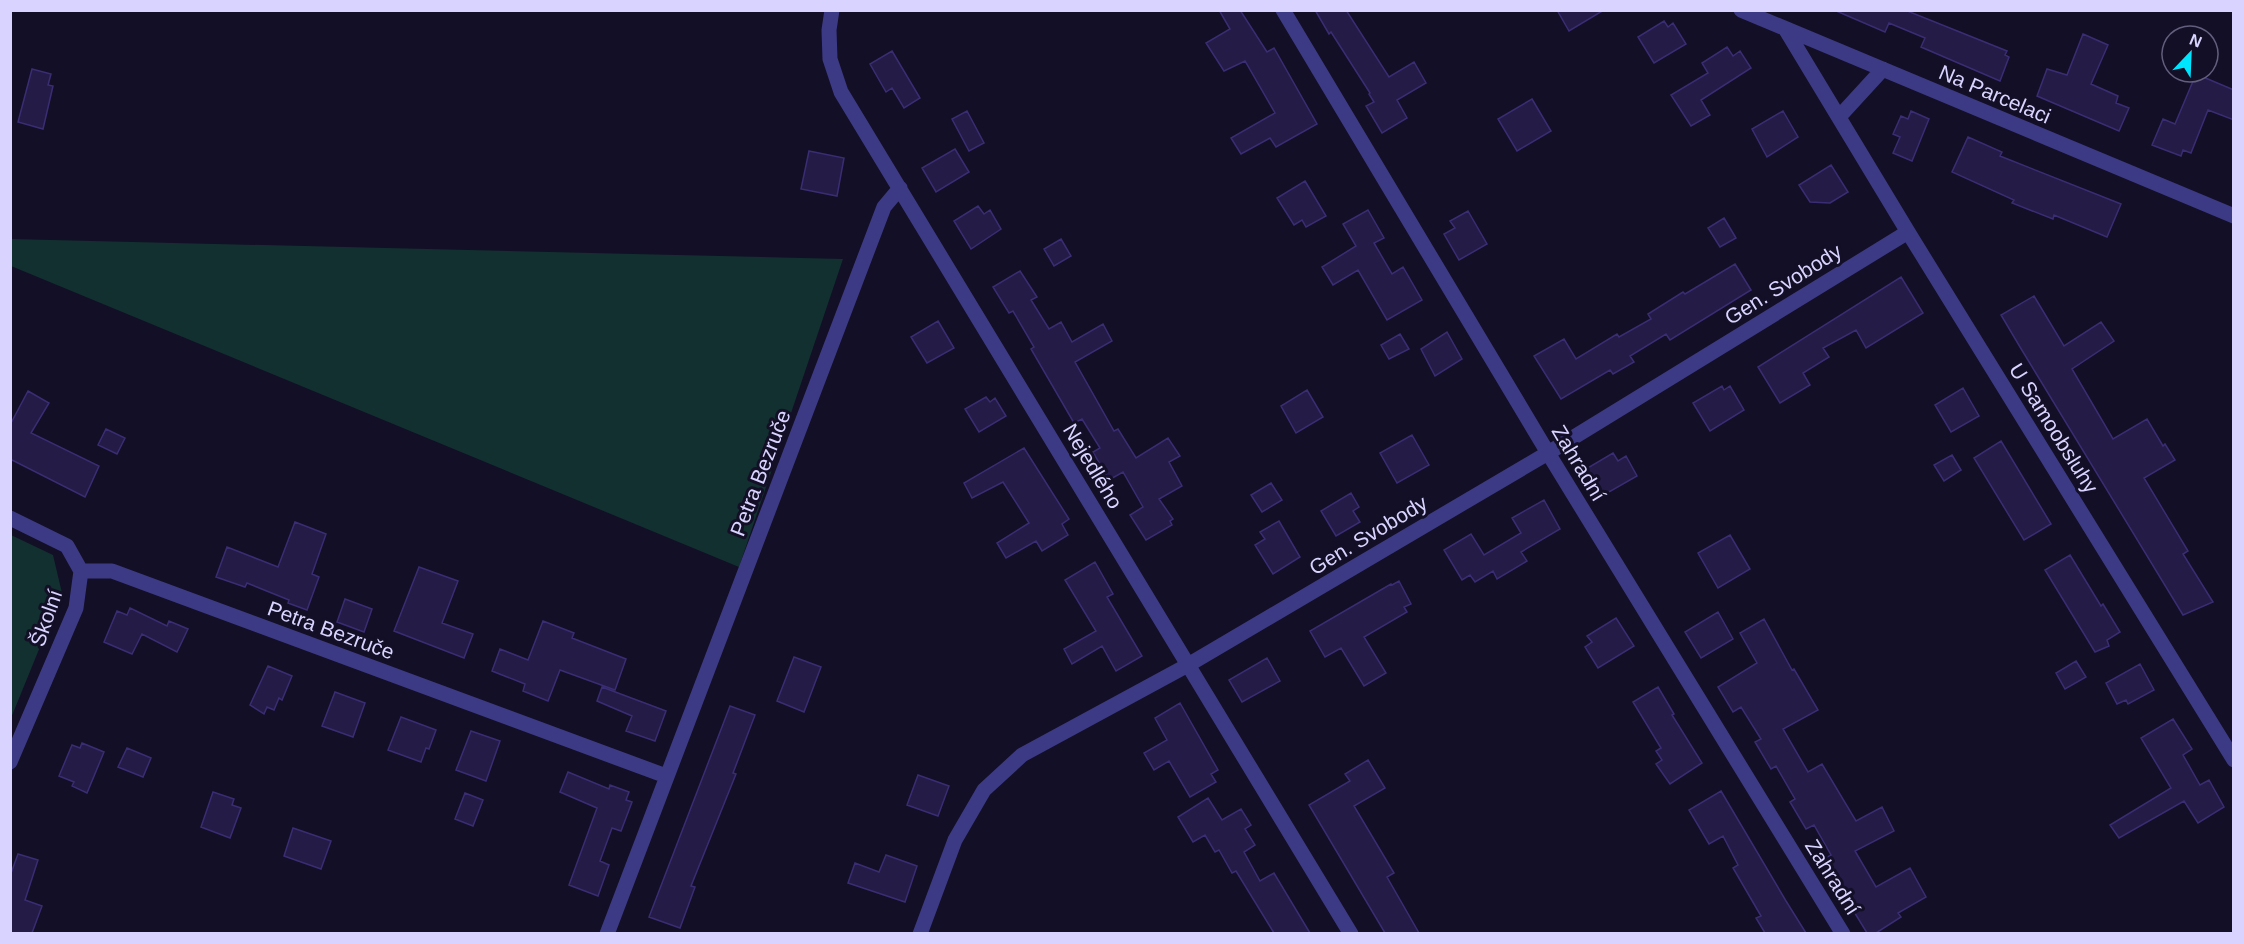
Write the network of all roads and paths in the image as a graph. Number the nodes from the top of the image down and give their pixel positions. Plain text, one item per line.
1 (832, 10) edge
2 (1283, 10) edge
3 (1741, 10) edge
4 (1786, 30) junction
5 (1883, 69) junction
6 (1839, 117) junction
7 (900, 188) junction
8 (2234, 216) edge
9 (1908, 232) junction
10 (1548, 453) junction
11 (10, 518) edge
12 (81, 571) junction
13 (1188, 665) junction
14 (2234, 760) edge
15 (10, 762) edge
16 (666, 776) junction
17 (607, 933) edge
18 (920, 933) edge
19 (1352, 933) edge
20 (1844, 933) edge

1 - 7 street, Nejedlého
2 - 10 street, Zahradní
3 - 4 street, Na Parcelaci
4 - 5 street, Na Parcelaci
4 - 6 street, U Samoobsluhy
5 - 6 street
5 - 8 street, Na Parcelaci
6 - 9 street, U Samoobsluhy
7 - 13 street, Nejedlého
7 - 16 street, Petra Bezruče
9 - 10 street, Gen. Svobody
9 - 14 street, U Samoobsluhy
10 - 13 street, Gen. Svobody
10 - 20 street, Zahradní
11 - 12 street, Školní
12 - 15 street, Školní
12 - 16 street, Petra Bezruče
13 - 18 street, Gen. Svobody
13 - 19 street, Nejedlého
16 - 17 street, Petra Bezruče

